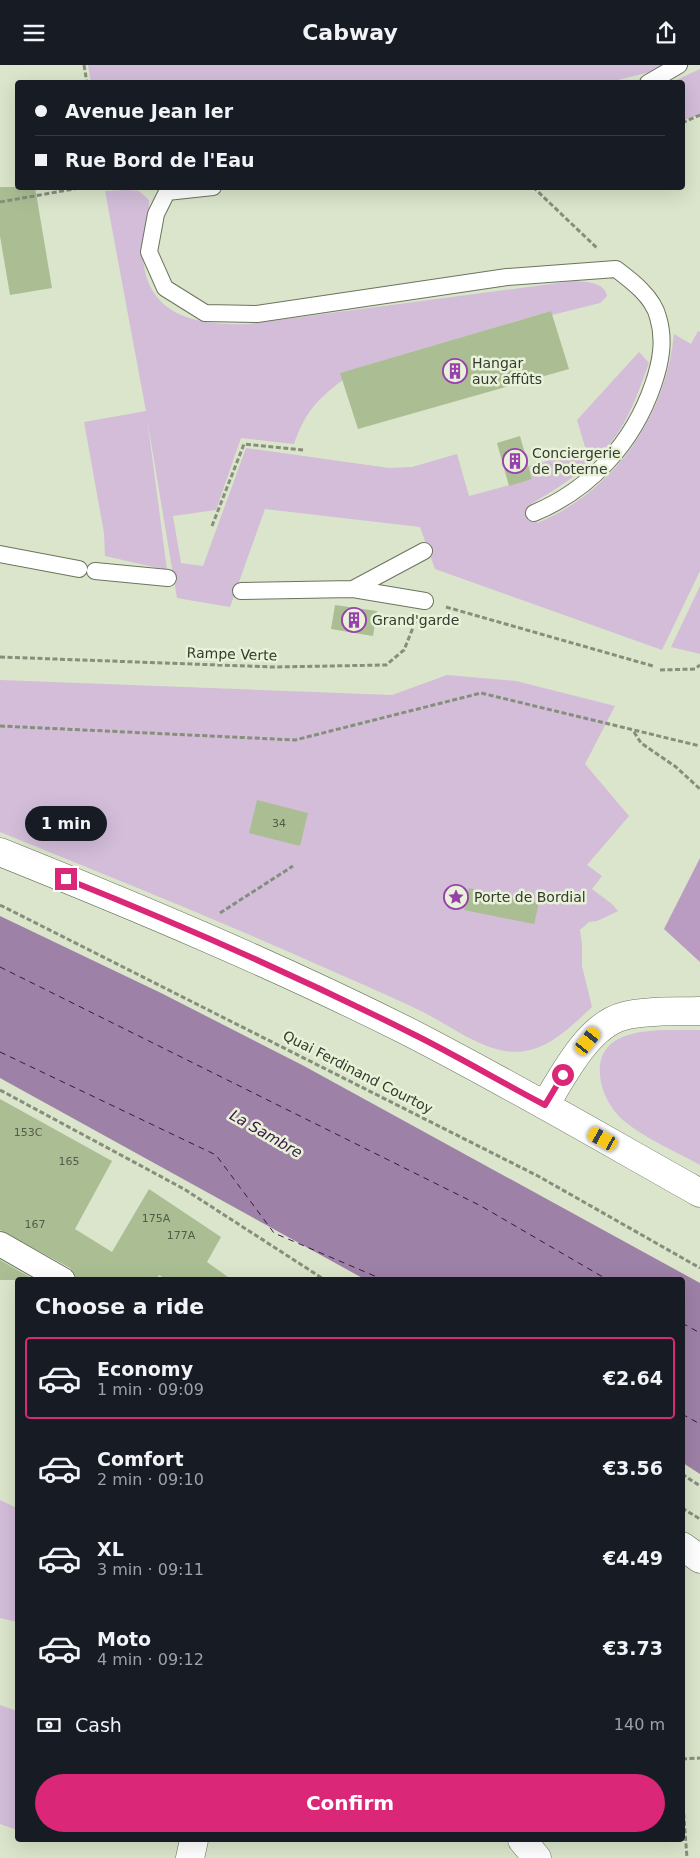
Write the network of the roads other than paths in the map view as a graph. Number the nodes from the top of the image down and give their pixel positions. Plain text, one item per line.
1 (679, 65) edge
2 (653, 80) edge
3 (185, 190) edge
4 (534, 513) dead end
5 (424, 551) dead end
6 (0, 555) edge
7 (168, 578) dead end
8 (353, 589) junction
9 (241, 591) dead end
10 (424, 601) road end
11 (0, 852) edge
12 (700, 1011) edge
13 (545, 1105) junction
14 (700, 1193) edge
15 (0, 1243) edge
16 (58, 1277) edge
17 (685, 1548) edge
18 (700, 1559) edge
19 (194, 1842) edge
20 (524, 1842) edge
21 (190, 1858) edge
22 (537, 1858) edge

1 - 2 lane
3 - 4 lane
5 - 8 lane
6 - 7 lane
8 - 9 lane
8 - 10 lane
11 - 13 main road
12 - 13 main road
13 - 14 main road
15 - 16 street
17 - 18 main road
19 - 21 main road
20 - 22 main road

